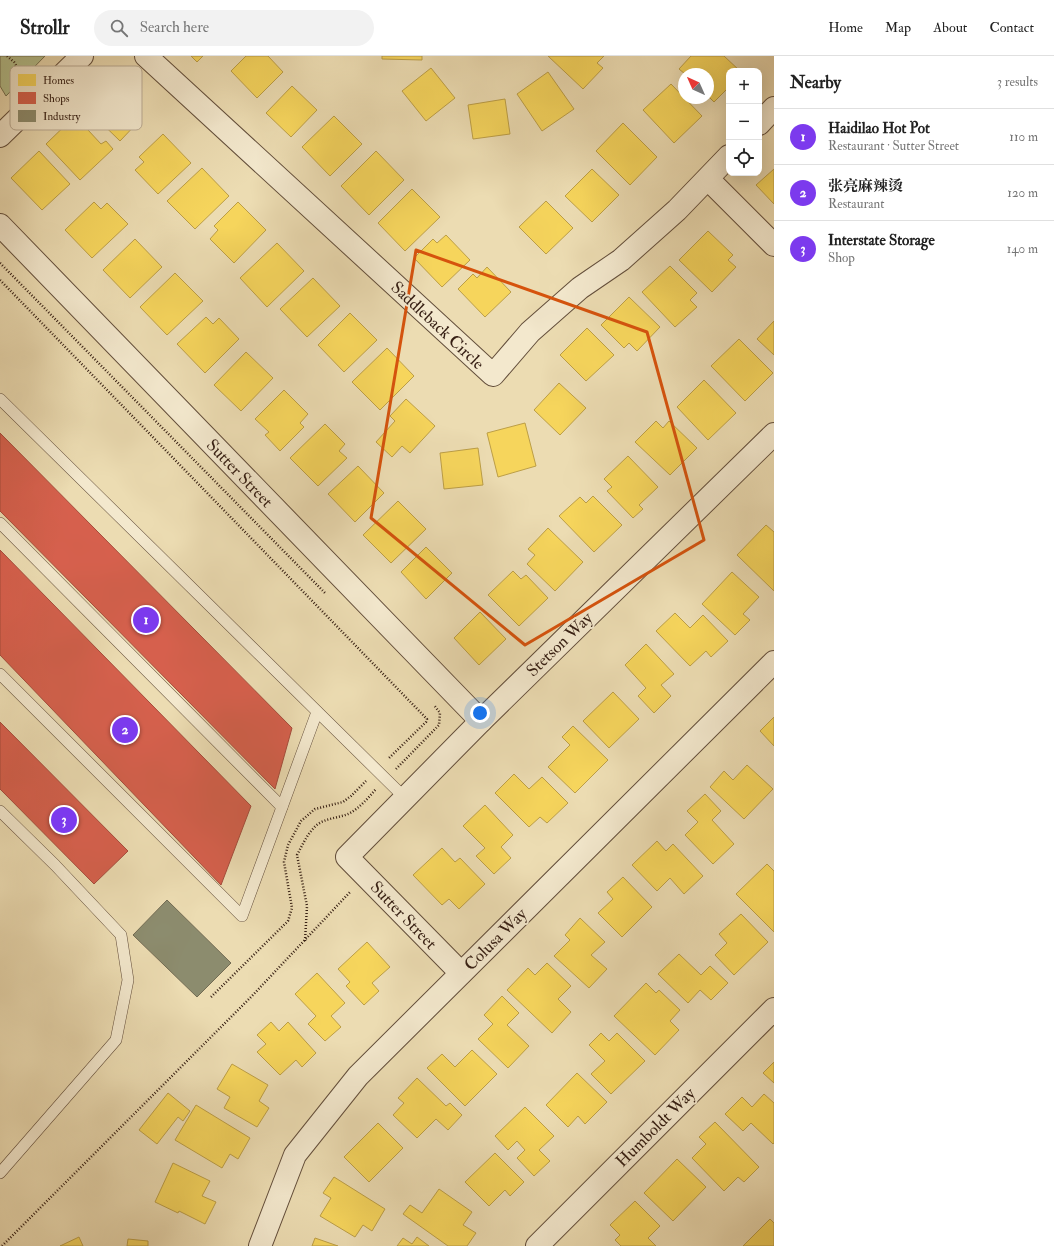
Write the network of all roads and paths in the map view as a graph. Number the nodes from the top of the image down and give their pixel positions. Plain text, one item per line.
1 (7, 56) edge
2 (82, 56) edge
3 (146, 56) edge
4 (17, 66) edge
5 (72, 66) edge
6 (774, 108) edge
7 (762, 121) edge
8 (10, 126) edge
9 (0, 136) edge
10 (726, 159) edge
11 (708, 179) junction
12 (0, 224) edge
13 (774, 245) edge
14 (0, 263) edge
15 (0, 399) edge
16 (774, 434) edge
17 (0, 523) edge
18 (328, 597) dead end
19 (774, 662) edge
20 (0, 674) edge
21 (433, 704) dead end
22 (318, 712) junction
23 (481, 721) junction
24 (386, 779) junction
25 (405, 798) junction
26 (282, 807) junction
27 (0, 811) edge
28 (347, 857) joint
29 (366, 876) junction
30 (305, 940) junction
31 (461, 973) junction
32 (774, 1009) edge
33 (0, 1173) edge
34 (2, 1246) edge
35 (260, 1246) edge
36 (537, 1246) edge

1 - 4 path
2 - 5 street
3 - 11 street, Saddleback Circle
6 - 7 street
8 - 9 street
10 - 11 street, Saddleback Circle
11 - 13 street
12 - 23 street, Sutter Street
14 - 18 path
15 - 22 lane
16 - 23 street, Stetson Way
17 - 26 lane
19 - 31 street, Colusa Way
20 - 26 lane
21 - 24 path
22 - 24 lane
22 - 26 lane
23 - 25 street, Stetson Way
24 - 25 lane
24 - 30 path
25 - 28 street, Stetson Way
27 - 33 lane
28 - 29 street, Sutter Street
29 - 30 path
29 - 31 street, Sutter Street
30 - 34 path
31 - 35 street, Colusa Way
32 - 36 street, Humboldt Way

